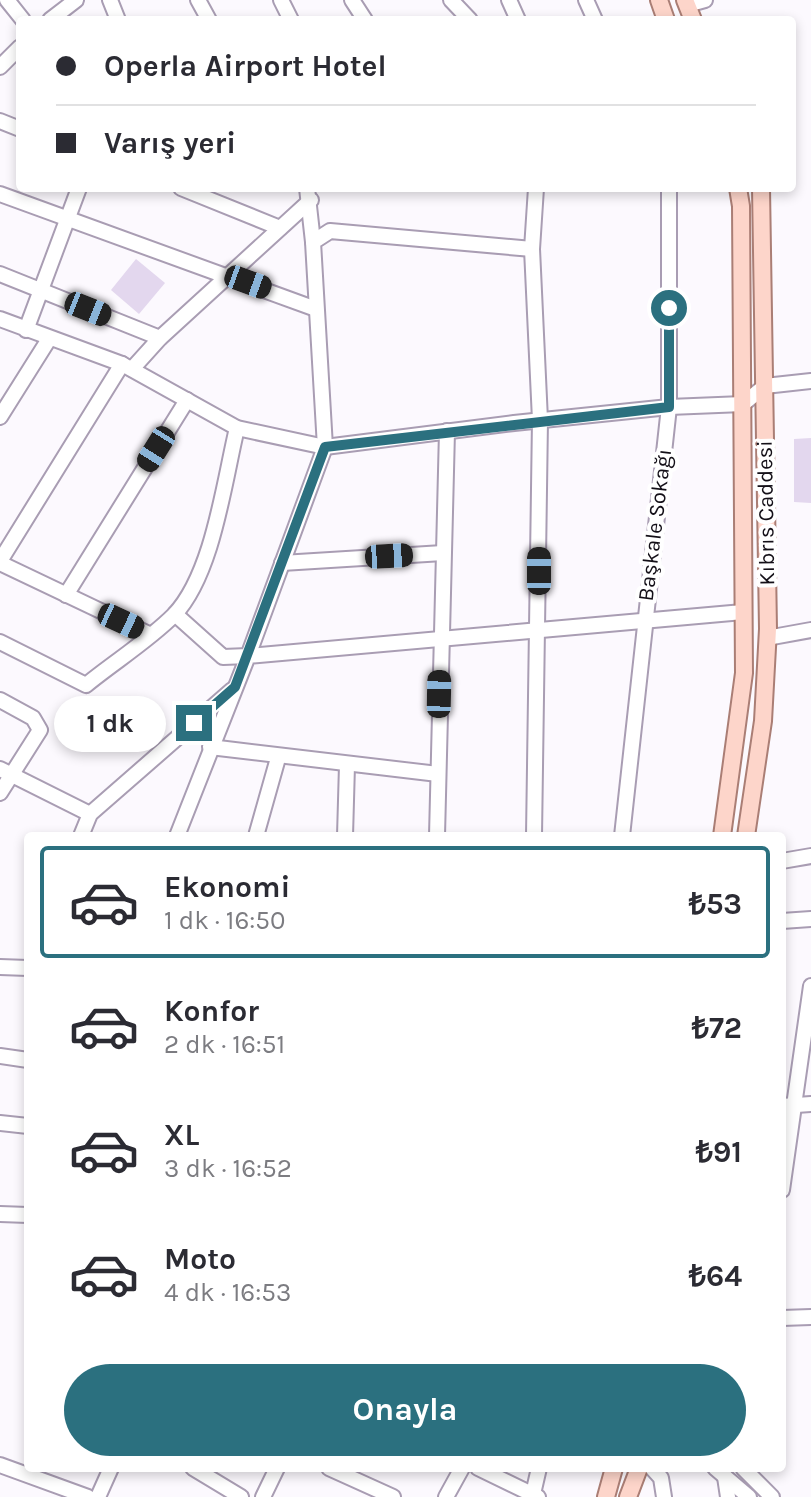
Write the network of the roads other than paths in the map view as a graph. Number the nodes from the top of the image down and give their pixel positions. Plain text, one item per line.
1 (7, 0) edge
2 (76, 0) edge
3 (451, 0) edge
4 (705, 0) edge
5 (688, 8) edge
6 (20, 16) edge
7 (55, 16) edge
8 (466, 16) edge
9 (16, 51) edge
10 (0, 67) edge
11 (77, 192) edge
12 (191, 192) edge
13 (536, 192) edge
14 (669, 192) edge
15 (739, 192) edge
16 (761, 192) edge
17 (0, 194) edge
18 (309, 194) edge
19 (67, 218) junction
20 (280, 228) junction
21 (313, 242) junction
22 (532, 249) junction
23 (0, 274) edge
24 (228, 275) junction
25 (41, 290) junction
26 (316, 309) junction
27 (0, 319) edge
28 (26, 330) junction
29 (160, 338) junction
30 (49, 339) junction
31 (127, 366) junction
32 (811, 381) edge
33 (765, 386) junction
34 (187, 400) junction
35 (743, 404) junction
36 (669, 407) junction
37 (0, 417) edge
38 (540, 420) junction
39 (237, 428) junction
40 (447, 431) junction
41 (325, 447) junction
42 (443, 553) junction
43 (0, 562) edge
44 (282, 563) junction
45 (66, 595) junction
46 (743, 612) junction
47 (175, 614) junction
48 (644, 622) junction
49 (811, 630) edge
50 (538, 631) junction
51 (149, 634) junction
52 (767, 638) junction
53 (440, 640) junction
54 (0, 642) edge
55 (248, 656) junction
56 (235, 687) junction
57 (0, 700) edge
58 (210, 747) junction
59 (278, 758) junction
60 (347, 765) junction
61 (5, 771) edge
62 (438, 774) junction
63 (0, 793) edge
64 (90, 814) junction
65 (83, 832) edge
66 (178, 832) edge
67 (257, 832) edge
68 (345, 832) edge
69 (437, 832) edge
70 (534, 832) edge
71 (622, 832) edge
72 (723, 832) edge
73 (747, 832) edge
74 (811, 856) edge
75 (786, 860) edge
76 (811, 919) edge
77 (786, 921) edge
78 (0, 967) edge
79 (24, 968) edge
80 (811, 986) edge
81 (0, 1056) edge
82 (24, 1059) edge
83 (811, 1104) edge
84 (788, 1105) edge
85 (0, 1123) edge
86 (24, 1126) edge
87 (786, 1133) edge
88 (0, 1214) edge
89 (24, 1215) edge
90 (811, 1317) edge
91 (786, 1318) edge
92 (0, 1465) edge
93 (109, 1472) edge
94 (200, 1472) edge
95 (275, 1472) edge
96 (338, 1472) edge
97 (460, 1472) edge
98 (486, 1472) edge
99 (538, 1472) edge
100 (613, 1472) edge
101 (637, 1472) edge
102 (656, 1472) edge
103 (720, 1472) edge
104 (747, 1472) edge
105 (535, 1496) edge
106 (88, 1497) edge
107 (98, 1497) edge
108 (241, 1497) edge
109 (263, 1497) edge
110 (393, 1497) edge
111 (446, 1497) edge
112 (606, 1497) edge
113 (628, 1497) edge
114 (664, 1497) edge
115 (728, 1497) edge
116 (749, 1497) edge
117 (772, 1497) edge

1 - 6 street
2 - 7 street
3 - 8 street
4 - 5 street
9 - 10 street
11 - 19 street
12 - 20 street
13 - 22 street
14 - 36 street, Başkale Sokağı
15 - 35 main road
16 - 33 main road, Kıbrıs Caddesi
17 - 19 street
18 - 20 street
18 - 21 street
19 - 24 street
19 - 25 street
20 - 24 street
21 - 22 street
21 - 26 street
22 - 38 street
23 - 25 street
24 - 26 street
24 - 29 street
25 - 28 street
25 - 29 street
26 - 41 street
27 - 28 street
28 - 30 street
29 - 31 street
30 - 31 street
30 - 37 street
31 - 34 street
31 - 43 street
32 - 33 street
33 - 35 street
33 - 52 main road, Kıbrıs Caddesi
34 - 39 street
34 - 45 street
35 - 36 street
35 - 46 main road
36 - 38 street
36 - 48 street, Başkale Sokağı
38 - 40 street
38 - 50 street
39 - 41 street
39 - 47 street
40 - 41 street
40 - 42 street
41 - 44 street
42 - 44 street
42 - 53 street
43 - 45 street
44 - 55 street
45 - 51 street
46 - 48 street
46 - 72 main road
47 - 51 street
47 - 55 street
48 - 50 street
48 - 71 street, Başkale Sokağı
49 - 52 street
50 - 53 street
50 - 70 street
51 - 54 street
52 - 73 main road, Kıbrıs Caddesi
53 - 55 street
53 - 62 street
55 - 56 street
56 - 58 street
56 - 64 street
57 - 61 street
58 - 59 street
58 - 66 street
59 - 60 street
59 - 67 street
60 - 62 street
60 - 68 street
61 - 63 street
61 - 64 street
62 - 69 street
64 - 65 street
74 - 75 street
76 - 77 street
78 - 79 street
80 - 84 street
81 - 82 street
83 - 84 street
84 - 87 street
85 - 86 street
88 - 89 street
90 - 91 street
92 - 106 street
93 - 107 street
94 - 108 street
95 - 109 street
96 - 110 street
97 - 111 street
98 - 105 street
99 - 105 street
100 - 112 main road
101 - 113 main road
102 - 114 street
103 - 115 street
103 - 116 street
104 - 117 street

